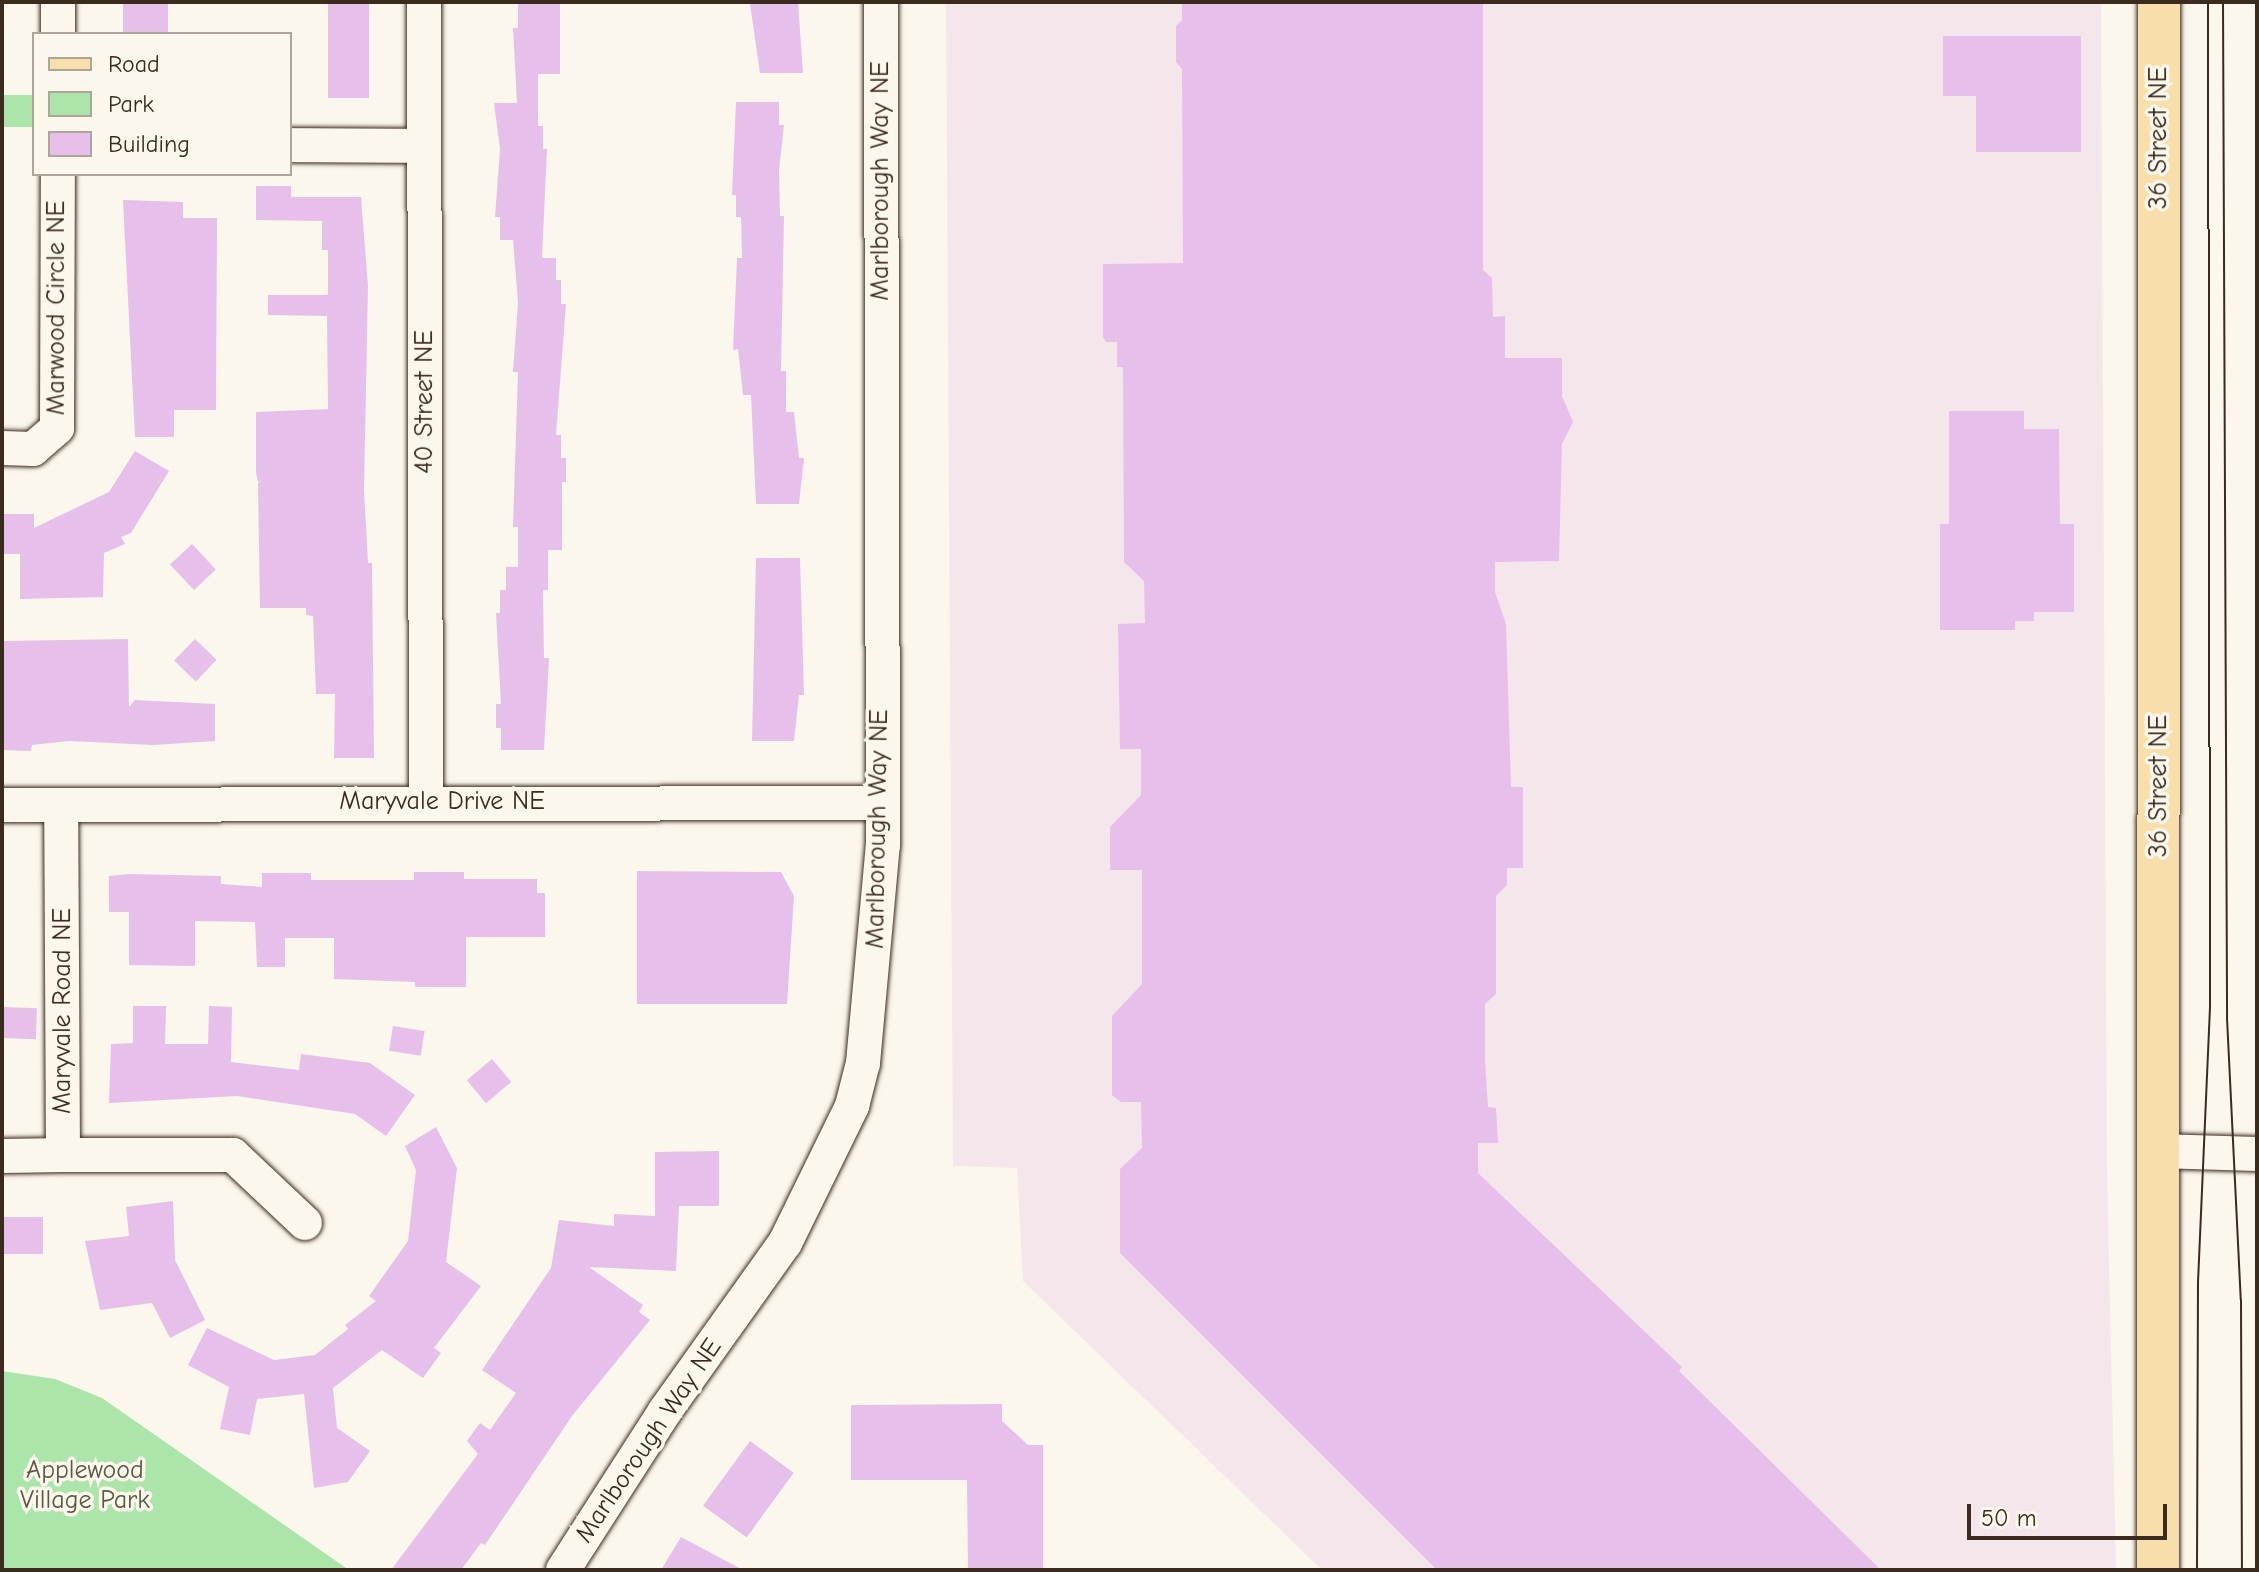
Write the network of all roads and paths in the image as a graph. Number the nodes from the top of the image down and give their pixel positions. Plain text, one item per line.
1 (58, 2) edge
2 (424, 2) edge
3 (881, 2) edge
4 (2159, 2) edge
5 (58, 32) edge
6 (292, 145) edge
7 (424, 146) junction
8 (58, 176) edge
9 (2, 448) edge
10 (426, 802) junction
11 (882, 803) junction
12 (2, 805) edge
13 (61, 806) junction
14 (2158, 1151) junction
15 (2257, 1154) edge
16 (63, 1155) junction
17 (2, 1156) edge
18 (305, 1223) dead end
19 (563, 1570) edge
20 (2158, 1570) edge

1 - 5 street
2 - 7 street, 40 Street NE
3 - 11 street, Marlborough Way NE
4 - 14 main road, 36 Street NE
6 - 7 street
7 - 10 street, 40 Street NE
8 - 9 street, Marwood Circle NE
10 - 11 street, Maryvale Drive NE
10 - 13 street, Maryvale Drive NE
11 - 19 street, Marlborough Way NE
12 - 13 street, Maryvale Drive NE
13 - 16 street, Maryvale Road NE
14 - 15 street
14 - 20 main road, 36 Street NE
16 - 17 street
16 - 18 street

